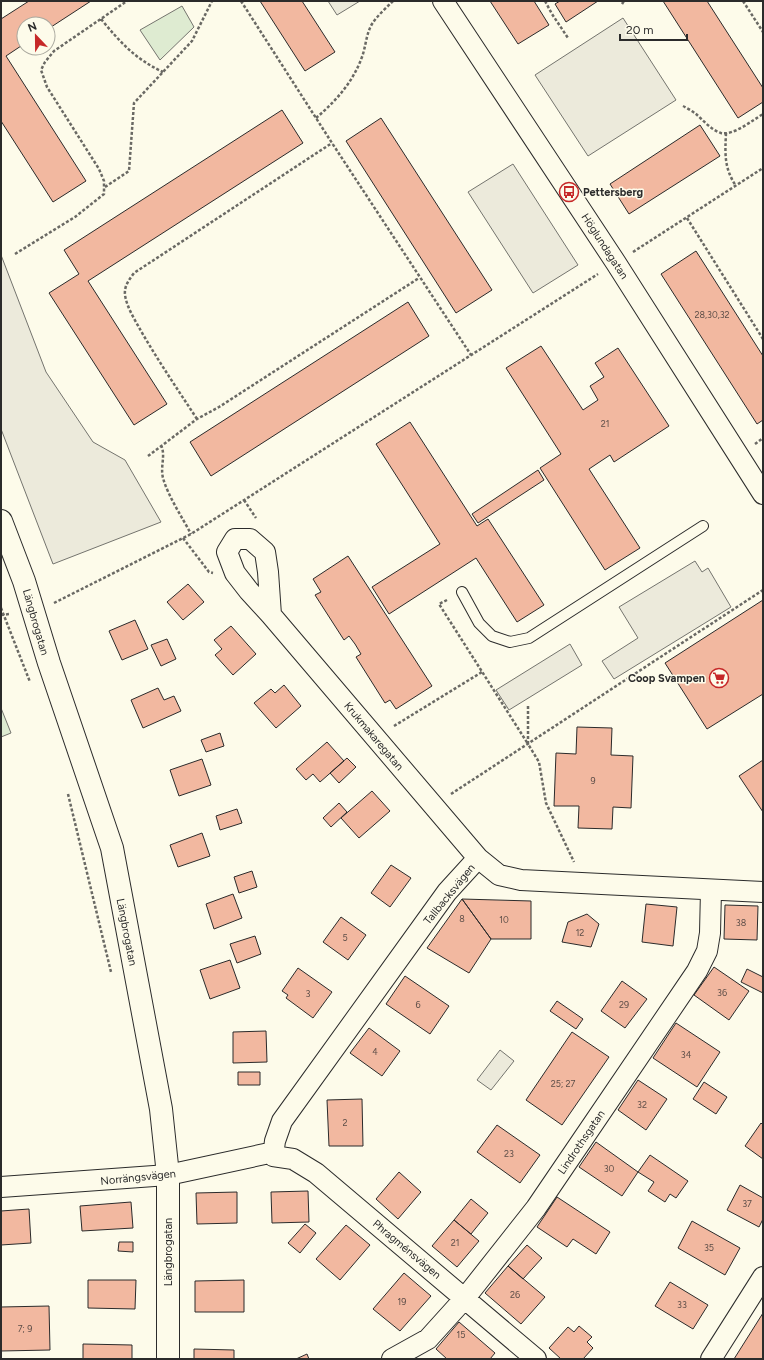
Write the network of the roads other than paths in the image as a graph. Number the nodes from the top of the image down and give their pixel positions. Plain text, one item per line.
1 (443, 1) edge
2 (763, 494) edge
3 (1, 521) edge
4 (703, 526) dead end
5 (462, 592) road end
6 (271, 615) junction
7 (478, 858) junction
8 (711, 890) junction
9 (763, 892) edge
10 (274, 1152) junction
11 (168, 1175) junction
12 (1, 1187) edge
13 (763, 1277) edge
14 (465, 1298) junction
15 (168, 1359) edge
16 (392, 1359) edge
17 (536, 1359) edge
18 (711, 1359) edge

1 - 2 street, Höglundagatan
3 - 11 street, Längbrogatan
4 - 5 lane
6 - 6 street, Krukmakaregatan
6 - 7 street, Krukmakaregatan
7 - 8 street, Tallbacksvägen
7 - 10 street, Tallbacksvägen
8 - 9 street, Tallbacksvägen
8 - 14 street, Lindrothsgatan
10 - 11 street, Norrängsvägen
10 - 14 street, Phragménsvägen
11 - 12 street, Norrängsvägen
11 - 15 street, Längbrogatan
13 - 18 street
14 - 16 street, Lindrothsgatan
14 - 17 street, Phragménsvägen

